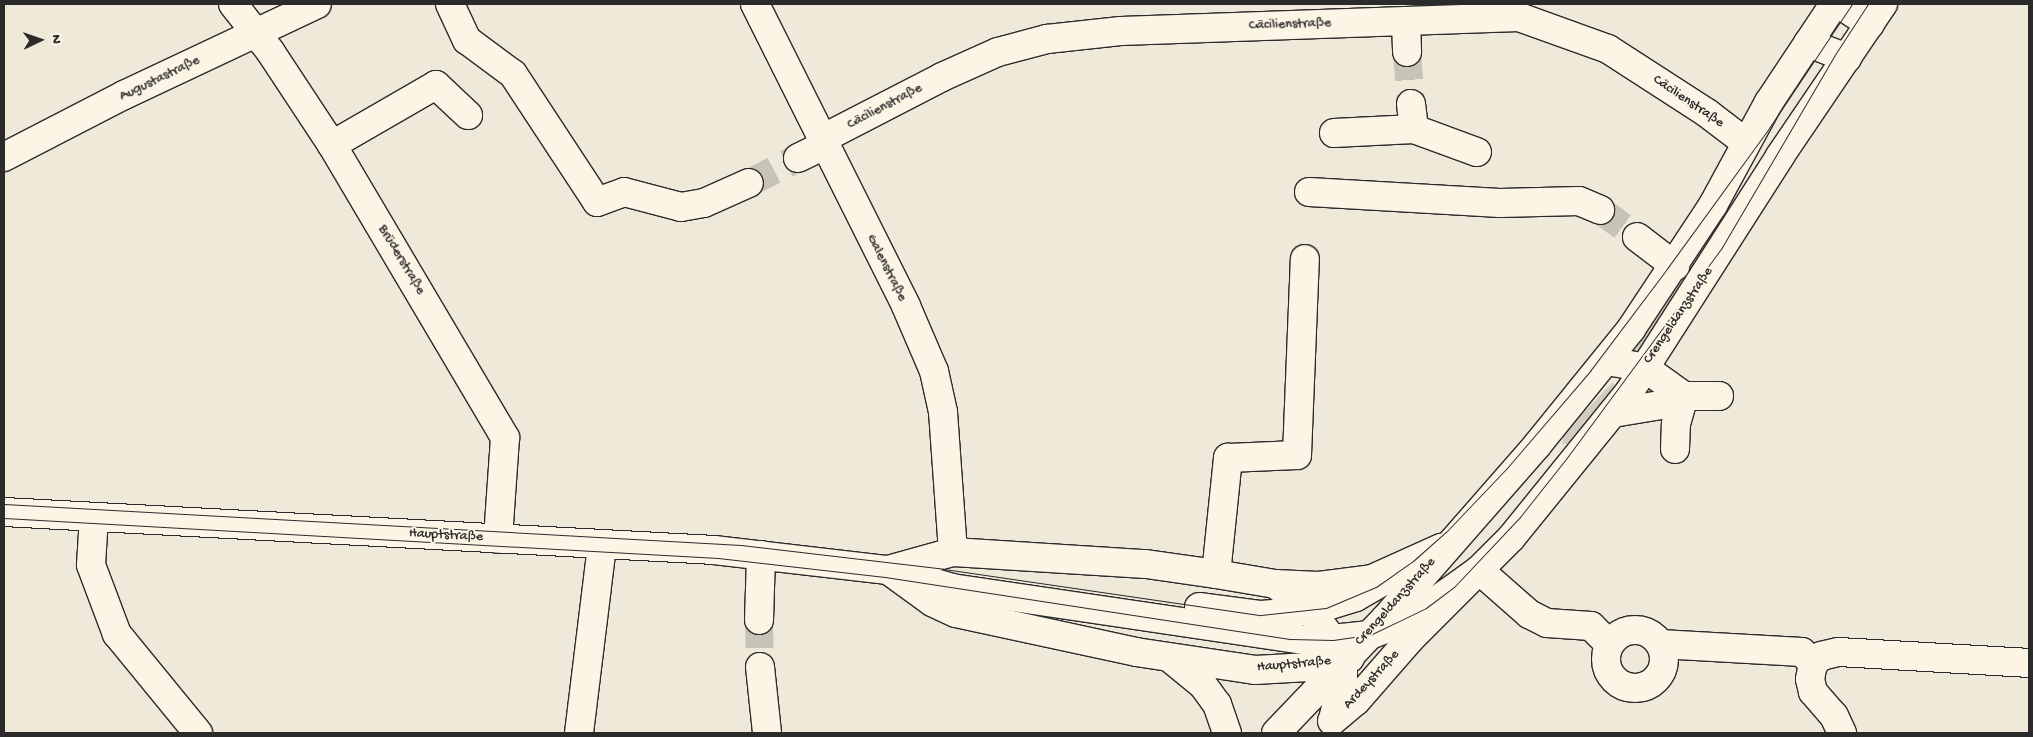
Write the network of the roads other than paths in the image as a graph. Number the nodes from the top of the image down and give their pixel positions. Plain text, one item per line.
1 (233, 4) edge
2 (317, 4) edge
3 (450, 4) edge
4 (755, 4) edge
5 (1834, 4) edge
6 (1839, 4) edge
7 (1877, 14) edge
8 (1406, 21) junction
9 (255, 33) junction
10 (1808, 43) junction
11 (1407, 52) tunnel mouth
12 (1848, 58) junction
13 (468, 115) dead end
14 (1334, 133) dead end
15 (824, 142) junction
16 (1745, 142) junction
17 (332, 145) junction
18 (1477, 152) dead end
19 (1780, 156) junction
20 (4, 157) edge
21 (798, 158) tunnel mouth
22 (749, 183) tunnel mouth
23 (1309, 192) dead end
24 (1600, 210) tunnel mouth
25 (1637, 237) tunnel mouth
26 (1306, 259) dead end
27 (1675, 266) junction
28 (1607, 360) junction
29 (1645, 368) junction
30 (1684, 396) junction
31 (1719, 396) dead end
32 (1612, 413) junction
33 (1675, 450) dead end
34 (4, 512) edge
35 (94, 517) junction
36 (1456, 536) junction
37 (498, 539) junction
38 (602, 545) junction
39 (953, 552) junction
40 (761, 556) junction
41 (1413, 561) junction
42 (888, 570) junction
43 (1479, 570) junction
44 (1216, 574) junction
45 (1276, 584) junction
46 (1311, 611) junction
47 (759, 620) tunnel mouth
48 (1370, 635) junction
49 (1291, 639) junction
50 (1410, 639) junction
51 (1609, 644) junction
52 (1660, 644) junction
53 (1338, 650) junction
54 (1168, 656) junction
55 (2029, 663) edge
56 (1813, 664) junction
57 (760, 667) tunnel mouth
58 (1308, 667) junction
59 (1313, 694) junction
60 (1327, 726) edge
61 (198, 733) edge
62 (579, 733) edge
63 (767, 733) edge
64 (1227, 733) edge
65 (1276, 733) edge
66 (1842, 733) edge

1 - 9 main road, Brüderstraße
2 - 9 main road, Augustastraße
3 - 22 main road
4 - 15 main road, Galenstraße
5 - 10 main road, Crengeldanzstraße
6 - 7 main road
7 - 12 main road, Crengeldanzstraße
8 - 11 main road
8 - 15 main road, Cäcilienstraße
8 - 16 main road, Cäcilienstraße
9 - 17 main road, Brüderstraße
9 - 20 main road, Augustastraße
10 - 12 main road
10 - 16 main road, Crengeldanzstraße
12 - 19 main road, Crengeldanzstraße
13 - 17 main road
14 - 18 main road
15 - 21 main road, Cäcilienstraße
15 - 39 main road, Galenstraße
16 - 19 main road
16 - 27 main road, Crengeldanzstraße
17 - 37 main road, Brüderstraße
19 - 29 main road, Crengeldanzstraße
23 - 24 main road
25 - 27 main road
26 - 44 main road
27 - 28 main road, Crengeldanzstraße
28 - 29 main road
28 - 36 main road, Crengeldanzstraße
29 - 30 main road
29 - 32 main road, Crengeldanzstraße
30 - 31 main road
30 - 32 main road
30 - 33 main road
32 - 43 main road, Crengeldanzstraße
34 - 35 main road, Hauptstraße
35 - 37 main road, Hauptstraße
35 - 61 main road
36 - 41 main road
36 - 43 main road
36 - 48 main road, Crengeldanzstraße
37 - 38 main road, Hauptstraße
38 - 40 main road, Hauptstraße
38 - 62 main road
39 - 42 main road, Hauptstraße
39 - 44 main road, Hauptstraße
40 - 42 main road, Hauptstraße
40 - 47 main road
41 - 45 main road
41 - 46 main road
42 - 46 main road
42 - 49 main road
42 - 54 main road, Hauptstraße
43 - 48 main road
43 - 50 main road, Crengeldanzstraße
43 - 51 main road
44 - 45 main road, Hauptstraße
45 - 46 main road, Hauptstraße
46 - 53 main road, Hauptstraße
48 - 53 main road, Crengeldanzstraße
49 - 53 main road
49 - 58 main road
50 - 53 main road, Crengeldanzstraße
50 - 60 main road, Ardeystraße
51 - 52 main road
51 - 52 main road
52 - 56 main road
53 - 58 main road, Hauptstraße
53 - 59 main road
53 - 60 main road, Ardeystraße
54 - 58 main road, Hauptstraße
54 - 64 main road
55 - 56 main road
56 - 66 main road
57 - 63 main road
58 - 59 main road
59 - 65 main road

